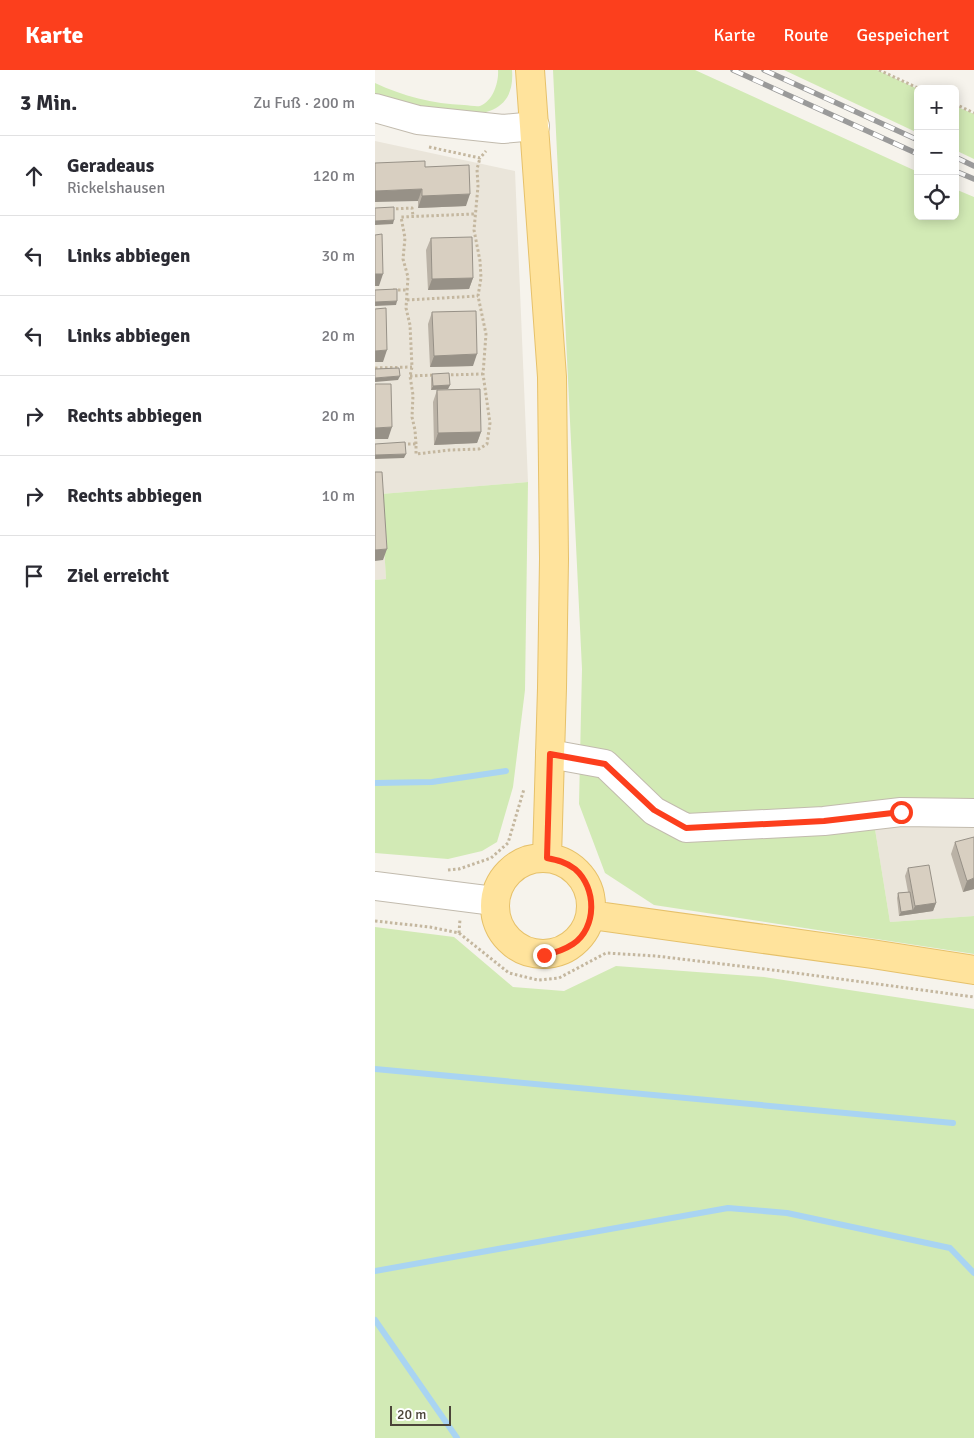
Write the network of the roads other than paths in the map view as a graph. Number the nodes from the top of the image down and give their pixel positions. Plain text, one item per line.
1 (530, 70) edge
2 (375, 108) edge
3 (535, 126) junction
4 (550, 754) junction
5 (974, 813) edge
6 (547, 858) junction
7 (375, 886) edge
8 (494, 901) junction
9 (591, 915) junction
10 (974, 970) edge

1 - 3 main road
2 - 3 street
3 - 4 main road
4 - 5 street
4 - 6 main road
6 - 8 main road
6 - 9 main road
7 - 8 street
8 - 9 main road
9 - 10 main road

